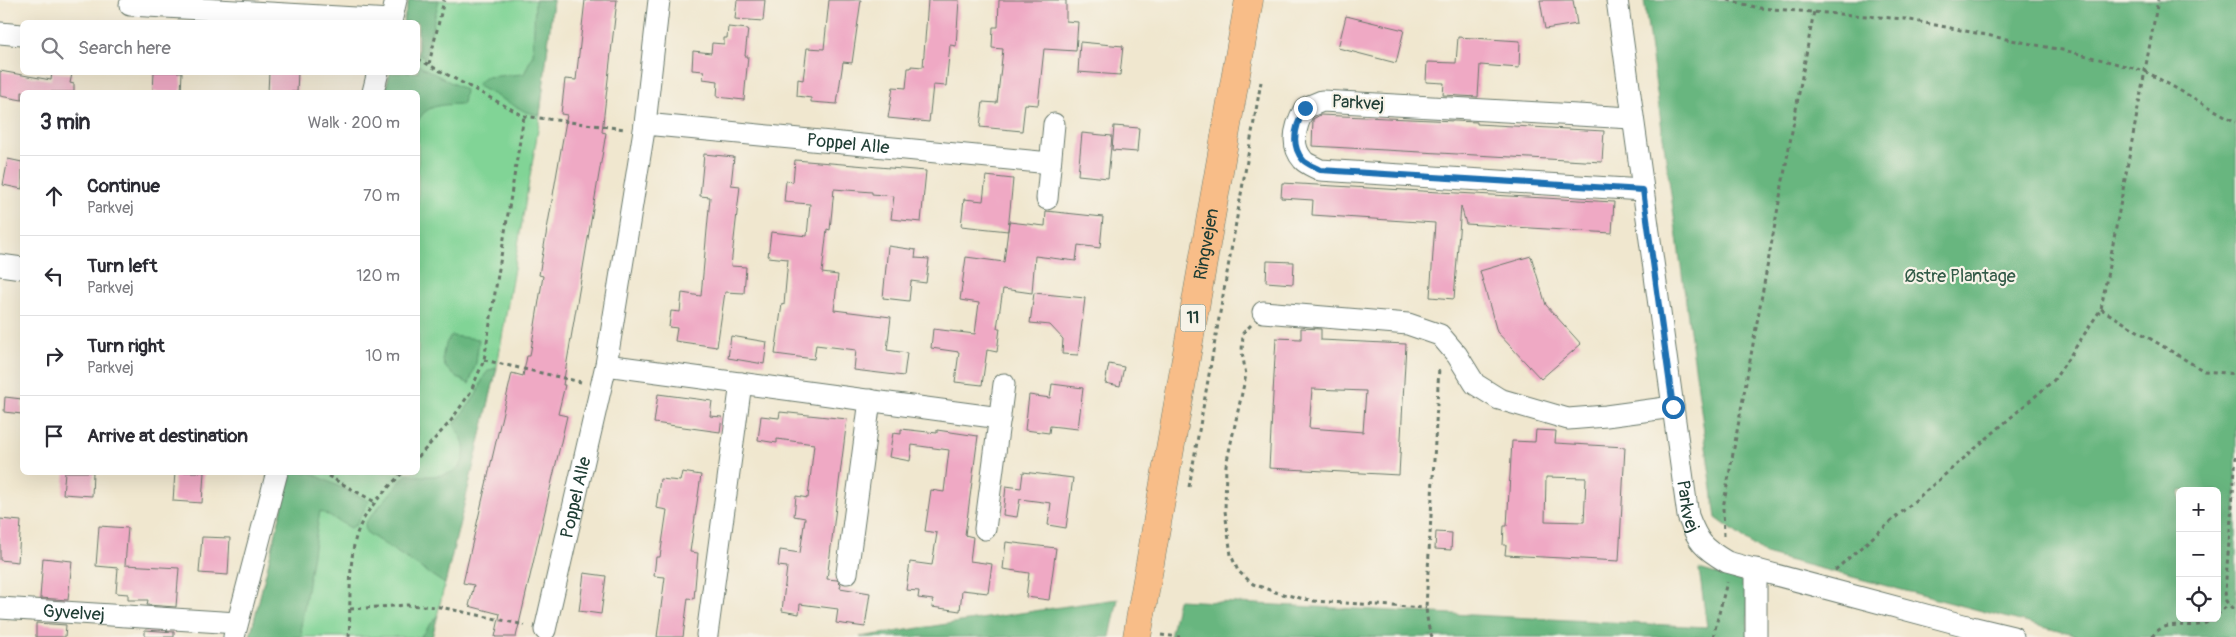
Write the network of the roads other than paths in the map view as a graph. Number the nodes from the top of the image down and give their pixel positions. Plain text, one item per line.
1 (659, 0) edge
2 (1249, 0) edge
3 (1617, 0) edge
4 (130, 5) dead end
5 (393, 14) edge
6 (0, 32) edge
7 (20, 35) edge
8 (377, 75) edge
9 (374, 90) edge
10 (1632, 118) junction
11 (645, 124) junction
12 (1054, 124) dead end
13 (1050, 163) junction
14 (1643, 190) junction
15 (1047, 199) dead end
16 (0, 265) edge
17 (20, 268) edge
18 (1263, 312) road end
19 (606, 365) junction
20 (741, 383) junction
21 (1004, 384) dead end
22 (870, 400) junction
23 (1673, 407) junction
24 (1000, 418) junction
25 (277, 475) edge
26 (985, 529) dead end
27 (1756, 570) junction
28 (847, 573) dead end
29 (0, 608) edge
30 (236, 630) edge
31 (545, 630) road end
32 (1967, 632) edge
33 (707, 635) dead end
34 (1149, 636) edge
35 (1756, 637) edge
36 (2013, 637) edge

1 - 11 street, Poppel Alle
2 - 34 main road, Ringvejen / 11
3 - 10 street, Parkvej
4 - 5 street
6 - 7 street
8 - 9 street
10 - 14 street, Parkvej
10 - 14 street, Parkvej
11 - 13 street, Poppel Alle
11 - 19 street, Poppel Alle
12 - 13 street
13 - 15 street
14 - 23 street, Parkvej
16 - 17 street
18 - 23 street
19 - 20 street
19 - 31 street, Poppel Alle
20 - 22 street
20 - 33 street
21 - 24 street
22 - 24 street
22 - 28 street
23 - 27 street, Parkvej
24 - 26 street
25 - 30 street, Gyvelvej
27 - 32 street, Parkvej
27 - 35 street
29 - 30 street, Gyvelvej
32 - 36 street, Parkvej

